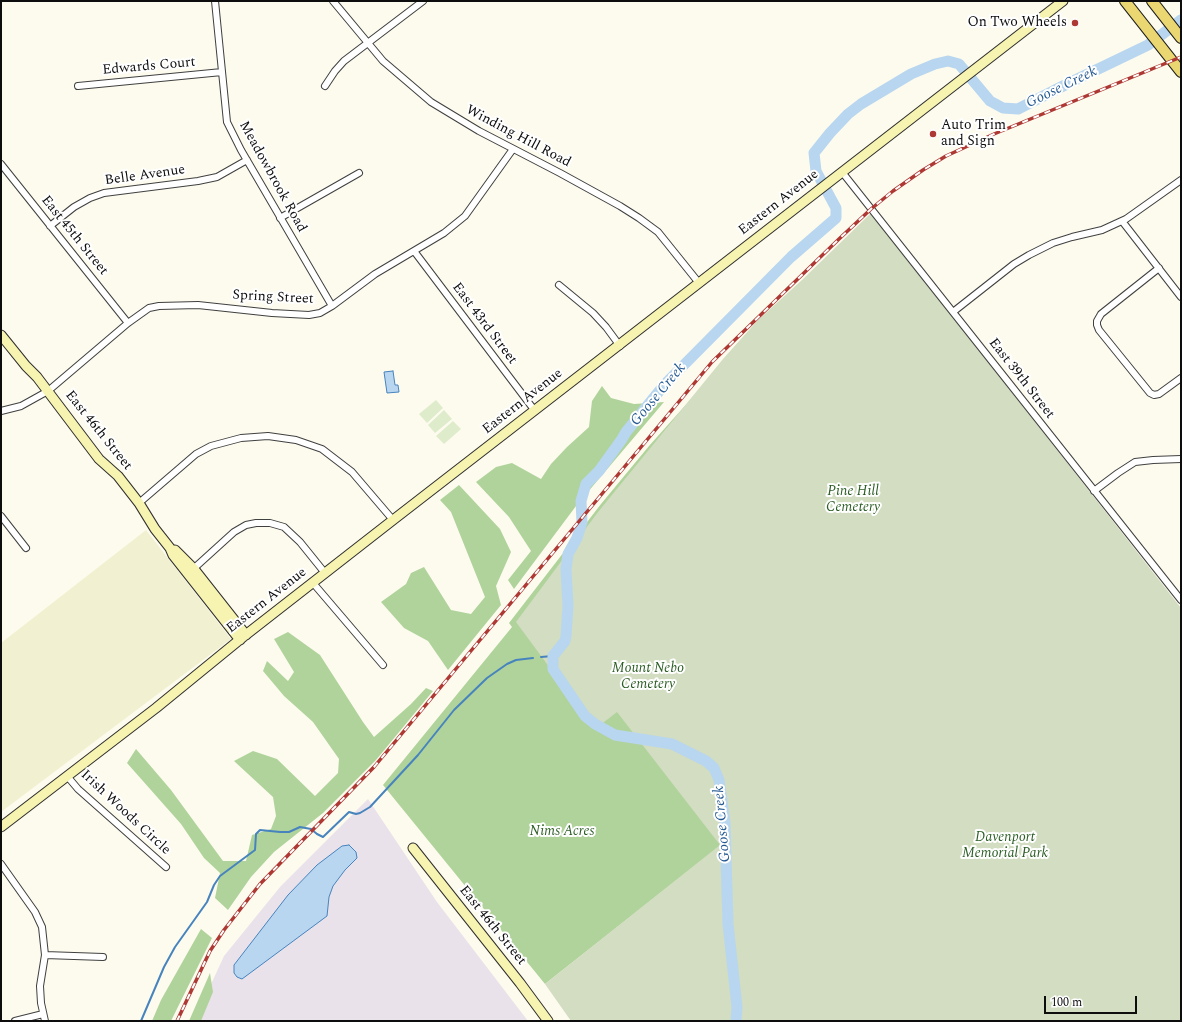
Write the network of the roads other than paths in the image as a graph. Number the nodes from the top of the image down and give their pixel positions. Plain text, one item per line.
1 (215, 1) edge
2 (333, 1) edge
3 (423, 1) edge
4 (1063, 1) edge
5 (1124, 1) edge
6 (1152, 1) edge
7 (1181, 38) edge
8 (367, 43) junction
9 (222, 72) junction
10 (1181, 72) edge
11 (78, 86) dead end
12 (325, 86) dead end
13 (513, 149) junction
14 (247, 160) junction
15 (1, 164) edge
16 (842, 172) junction
17 (359, 173) dead end
18 (1181, 180) edge
19 (280, 218) junction
20 (1122, 221) junction
21 (50, 226) junction
22 (414, 251) junction
23 (1159, 268) junction
24 (699, 283) junction
25 (559, 285) dead end
26 (1181, 297) edge
27 (332, 306) junction
28 (953, 312) junction
29 (128, 323) junction
30 (1, 335) edge
31 (620, 346) junction
32 (1181, 378) edge
33 (48, 390) junction
34 (1, 411) edge
35 (535, 412) junction
36 (1181, 460) edge
37 (1094, 491) junction
38 (139, 503) junction
39 (1, 516) edge
40 (393, 520) junction
41 (26, 548) dead end
42 (191, 571) junction
43 (325, 573) junction
44 (313, 583) junction
45 (1181, 600) edge
46 (243, 638) junction
47 (383, 665) dead end
48 (68, 776) junction
49 (1, 827) edge
50 (413, 848) dead end
51 (1, 864) edge
52 (166, 867) dead end
53 (45, 955) junction
54 (103, 957) dead end
55 (43, 1014) junction
56 (15, 1021) edge
57 (45, 1021) edge
58 (548, 1021) edge

1 - 9 street, Meadowbrook Road
2 - 8 street, Winding Hill Road
3 - 8 street
4 - 16 main road, Eastern Avenue
5 - 10 main road
6 - 7 main road
8 - 12 street
8 - 13 street, Winding Hill Road
9 - 11 street, Edwards Court
9 - 14 street, Meadowbrook Road
13 - 22 street, Spring Street
13 - 24 street, Winding Hill Road
14 - 19 street, Meadowbrook Road
14 - 21 street, Belle Avenue
15 - 21 street, East 45th Street
16 - 24 main road, Eastern Avenue
16 - 28 street, East 39th Street
17 - 19 street
18 - 20 street
19 - 27 street, Meadowbrook Road
20 - 23 street
20 - 28 street
21 - 29 street, East 45th Street
22 - 27 street, Spring Street
22 - 35 street, East 43rd Street
23 - 26 street
23 - 32 street
24 - 31 main road, Eastern Avenue
25 - 31 street
27 - 29 street, Spring Street
28 - 37 street, East 39th Street
29 - 33 street, Spring Street
30 - 33 main road, East 46th Street
31 - 35 main road, Eastern Avenue
33 - 34 street, Spring Street
33 - 38 main road, East 46th Street
35 - 40 main road, Eastern Avenue
36 - 37 street
37 - 45 street, East 39th Street
38 - 40 street
38 - 42 main road, East 46th Street
39 - 41 street
40 - 43 main road, Eastern Avenue
42 - 43 street
42 - 46 main road, East 46th Street
43 - 44 main road, Eastern Avenue
44 - 46 main road, Eastern Avenue
44 - 47 street
46 - 48 main road, Eastern Avenue
48 - 49 main road, Eastern Avenue
48 - 52 street, Irish Woods Circle
50 - 58 main road, East 46th Street
51 - 53 street
53 - 54 street
53 - 55 street
55 - 56 street
55 - 57 street

